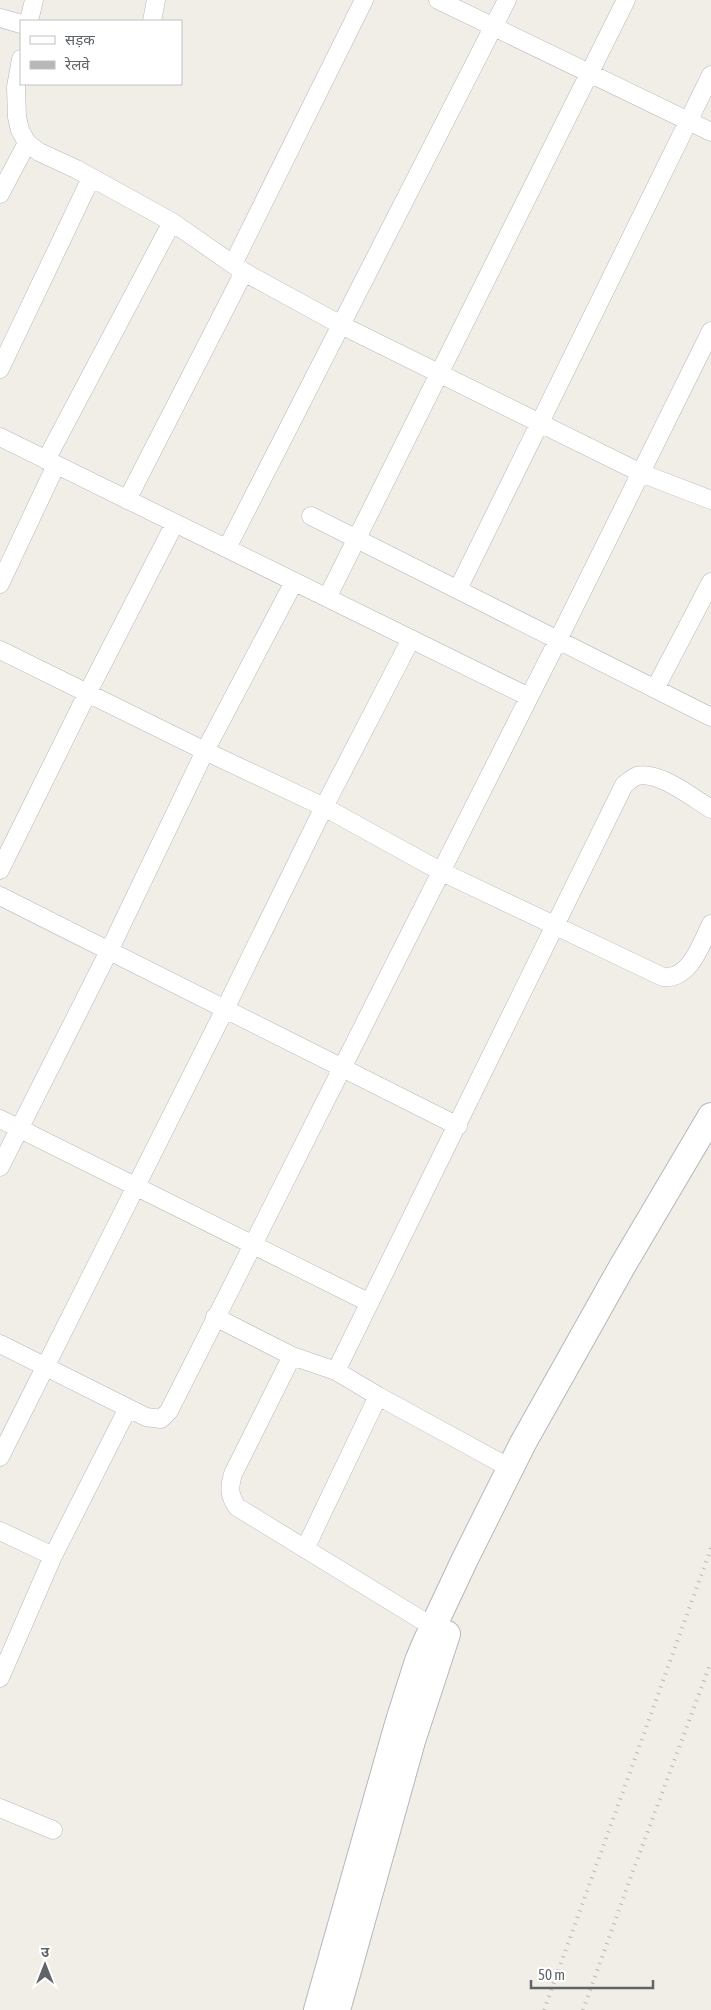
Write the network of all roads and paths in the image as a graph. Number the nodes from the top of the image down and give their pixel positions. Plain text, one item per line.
1 (34, 0) edge
2 (156, 0) edge
3 (364, 0) edge
4 (438, 0) edge
5 (507, 0) edge
6 (626, 0) edge
7 (0, 18) edge
8 (29, 20) edge
9 (152, 20) edge
10 (20, 24) edge
11 (494, 27) junction
12 (20, 66) edge
13 (590, 74) junction
14 (711, 75) edge
15 (688, 121) junction
16 (711, 132) edge
17 (27, 143) junction
18 (91, 178) junction
19 (0, 194) edge
20 (172, 222) junction
21 (238, 268) junction
22 (341, 325) junction
23 (711, 331) edge
24 (0, 369) edge
25 (440, 374) junction
26 (540, 423) junction
27 (0, 437) edge
28 (51, 462) junction
29 (641, 473) junction
30 (127, 500) junction
31 (711, 500) edge
32 (311, 516) dead end
33 (175, 523) junction
34 (357, 539) junction
35 (227, 548) junction
36 (294, 582) junction
37 (711, 582) edge
38 (0, 584) edge
39 (458, 590) junction
40 (327, 598) junction
41 (411, 639) junction
42 (558, 640) junction
43 (0, 650) edge
44 (655, 689) junction
45 (87, 694) junction
46 (529, 697) junction
47 (711, 717) edge
48 (206, 752) junction
49 (324, 807) junction
50 (711, 809) edge
51 (0, 870) edge
52 (440, 871) junction
53 (0, 896) edge
54 (711, 924) edge
55 (554, 925) junction
56 (109, 951) junction
57 (225, 1009) junction
58 (341, 1068) junction
59 (711, 1116) edge
60 (0, 1119) edge
61 (458, 1126) junction
62 (19, 1129) junction
63 (711, 1151) edge
64 (0, 1167) edge
65 (135, 1186) junction
66 (253, 1245) junction
67 (370, 1303) junction
68 (215, 1317) junction
69 (0, 1344) edge
70 (292, 1356) junction
71 (45, 1367) junction
72 (336, 1371) junction
73 (378, 1396) junction
74 (128, 1408) junction
75 (0, 1457) edge
76 (510, 1468) junction
77 (0, 1531) edge
78 (305, 1549) junction
79 (53, 1556) junction
80 (433, 1627) junction
81 (0, 1678) edge
82 (0, 1808) edge
83 (53, 1830) dead end
84 (317, 2010) edge
85 (337, 2010) edge

1 - 8 street
2 - 9 street
3 - 21 street
4 - 11 street
5 - 11 street
6 - 13 street
7 - 10 street
11 - 13 street
11 - 22 street
12 - 17 street
13 - 15 street
13 - 25 street
14 - 15 street
15 - 16 street
15 - 26 street
17 - 18 street
17 - 19 street
18 - 20 street
18 - 24 street
20 - 21 street
20 - 28 street
21 - 22 street
21 - 30 street
22 - 25 street
22 - 35 street
23 - 29 street
25 - 26 street
25 - 34 street
26 - 29 street
26 - 39 street
27 - 28 street
28 - 30 street
28 - 38 street
29 - 31 street
29 - 42 street
30 - 33 street
32 - 34 street
33 - 35 street
33 - 45 street
34 - 39 street
34 - 40 street
35 - 36 street
36 - 40 street
36 - 48 street
37 - 44 street
39 - 42 street
40 - 41 street
41 - 46 street
41 - 49 street
42 - 44 street
42 - 46 street
43 - 45 street
44 - 47 street
45 - 48 street
45 - 51 street
46 - 52 street
48 - 49 street
48 - 56 street
49 - 52 street
49 - 57 street
50 - 55 street
52 - 55 street
52 - 58 street
53 - 56 street
54 - 55 street
55 - 61 street
56 - 57 street
56 - 62 street
57 - 58 street
57 - 65 street
58 - 61 street
58 - 66 street
59 - 76 street
60 - 62 street
61 - 67 street
62 - 64 street
62 - 65 street
63 - 85 street
65 - 66 street
65 - 71 street
66 - 67 street
66 - 68 street
67 - 72 street
68 - 70 street
68 - 74 street
69 - 71 street
70 - 72 street
70 - 78 street
71 - 74 street
71 - 75 street
72 - 73 street
73 - 76 street
73 - 78 street
74 - 79 street
76 - 80 street
77 - 79 street
78 - 80 street
79 - 81 street
80 - 84 street
82 - 83 street

